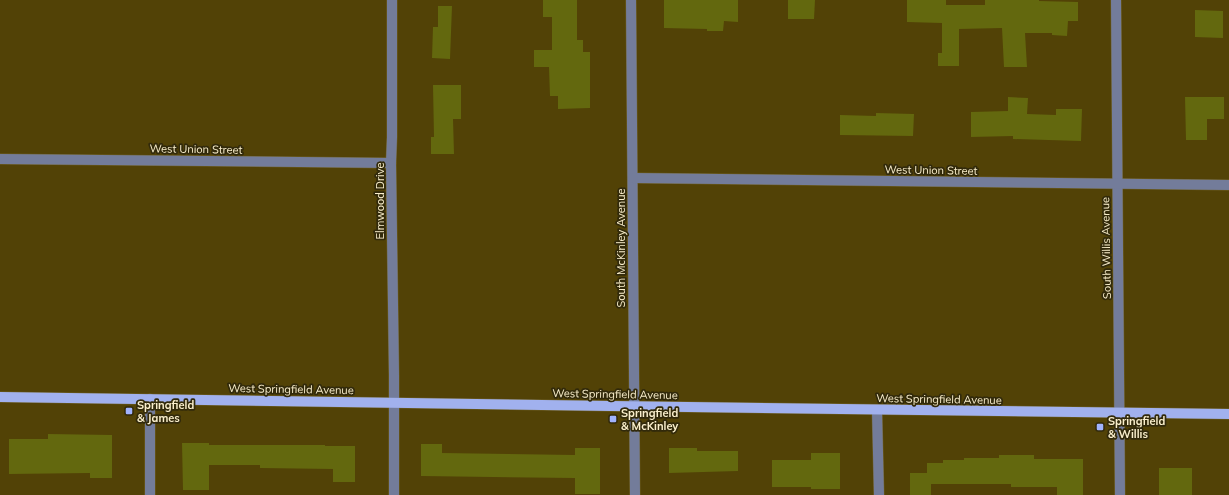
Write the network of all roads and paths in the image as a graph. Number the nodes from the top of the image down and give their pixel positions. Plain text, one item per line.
1 (392, 0) edge
2 (631, 0) edge
3 (1116, 0) edge
4 (0, 159) edge
5 (391, 163) junction
6 (633, 178) junction
7 (1117, 184) junction
8 (1229, 185) edge
9 (0, 397) edge
10 (150, 399) junction
11 (394, 402) junction
12 (634, 407) junction
13 (877, 410) junction
14 (1119, 413) junction
15 (1229, 414) edge
16 (150, 495) edge
17 (394, 495) edge
18 (635, 495) edge
19 (879, 495) edge
20 (1120, 495) edge

1 - 5 street, Elmwood Drive
2 - 6 street, South McKinley Avenue
3 - 7 street, South Willis Avenue
4 - 5 street, West Union Street
5 - 11 street, Elmwood Drive
6 - 7 street, West Union Street
6 - 12 street, South McKinley Avenue
7 - 8 street, West Union Street
7 - 14 street, South Willis Avenue
9 - 10 main road, West Springfield Avenue
10 - 11 main road, West Springfield Avenue
10 - 16 street
11 - 12 main road, West Springfield Avenue
11 - 17 street, Elmwood Drive
12 - 13 main road, West Springfield Avenue
12 - 18 street, South McKinley Avenue
13 - 14 main road, West Springfield Avenue
13 - 19 street
14 - 15 main road, West Springfield Avenue
14 - 20 street, South Willis Avenue

